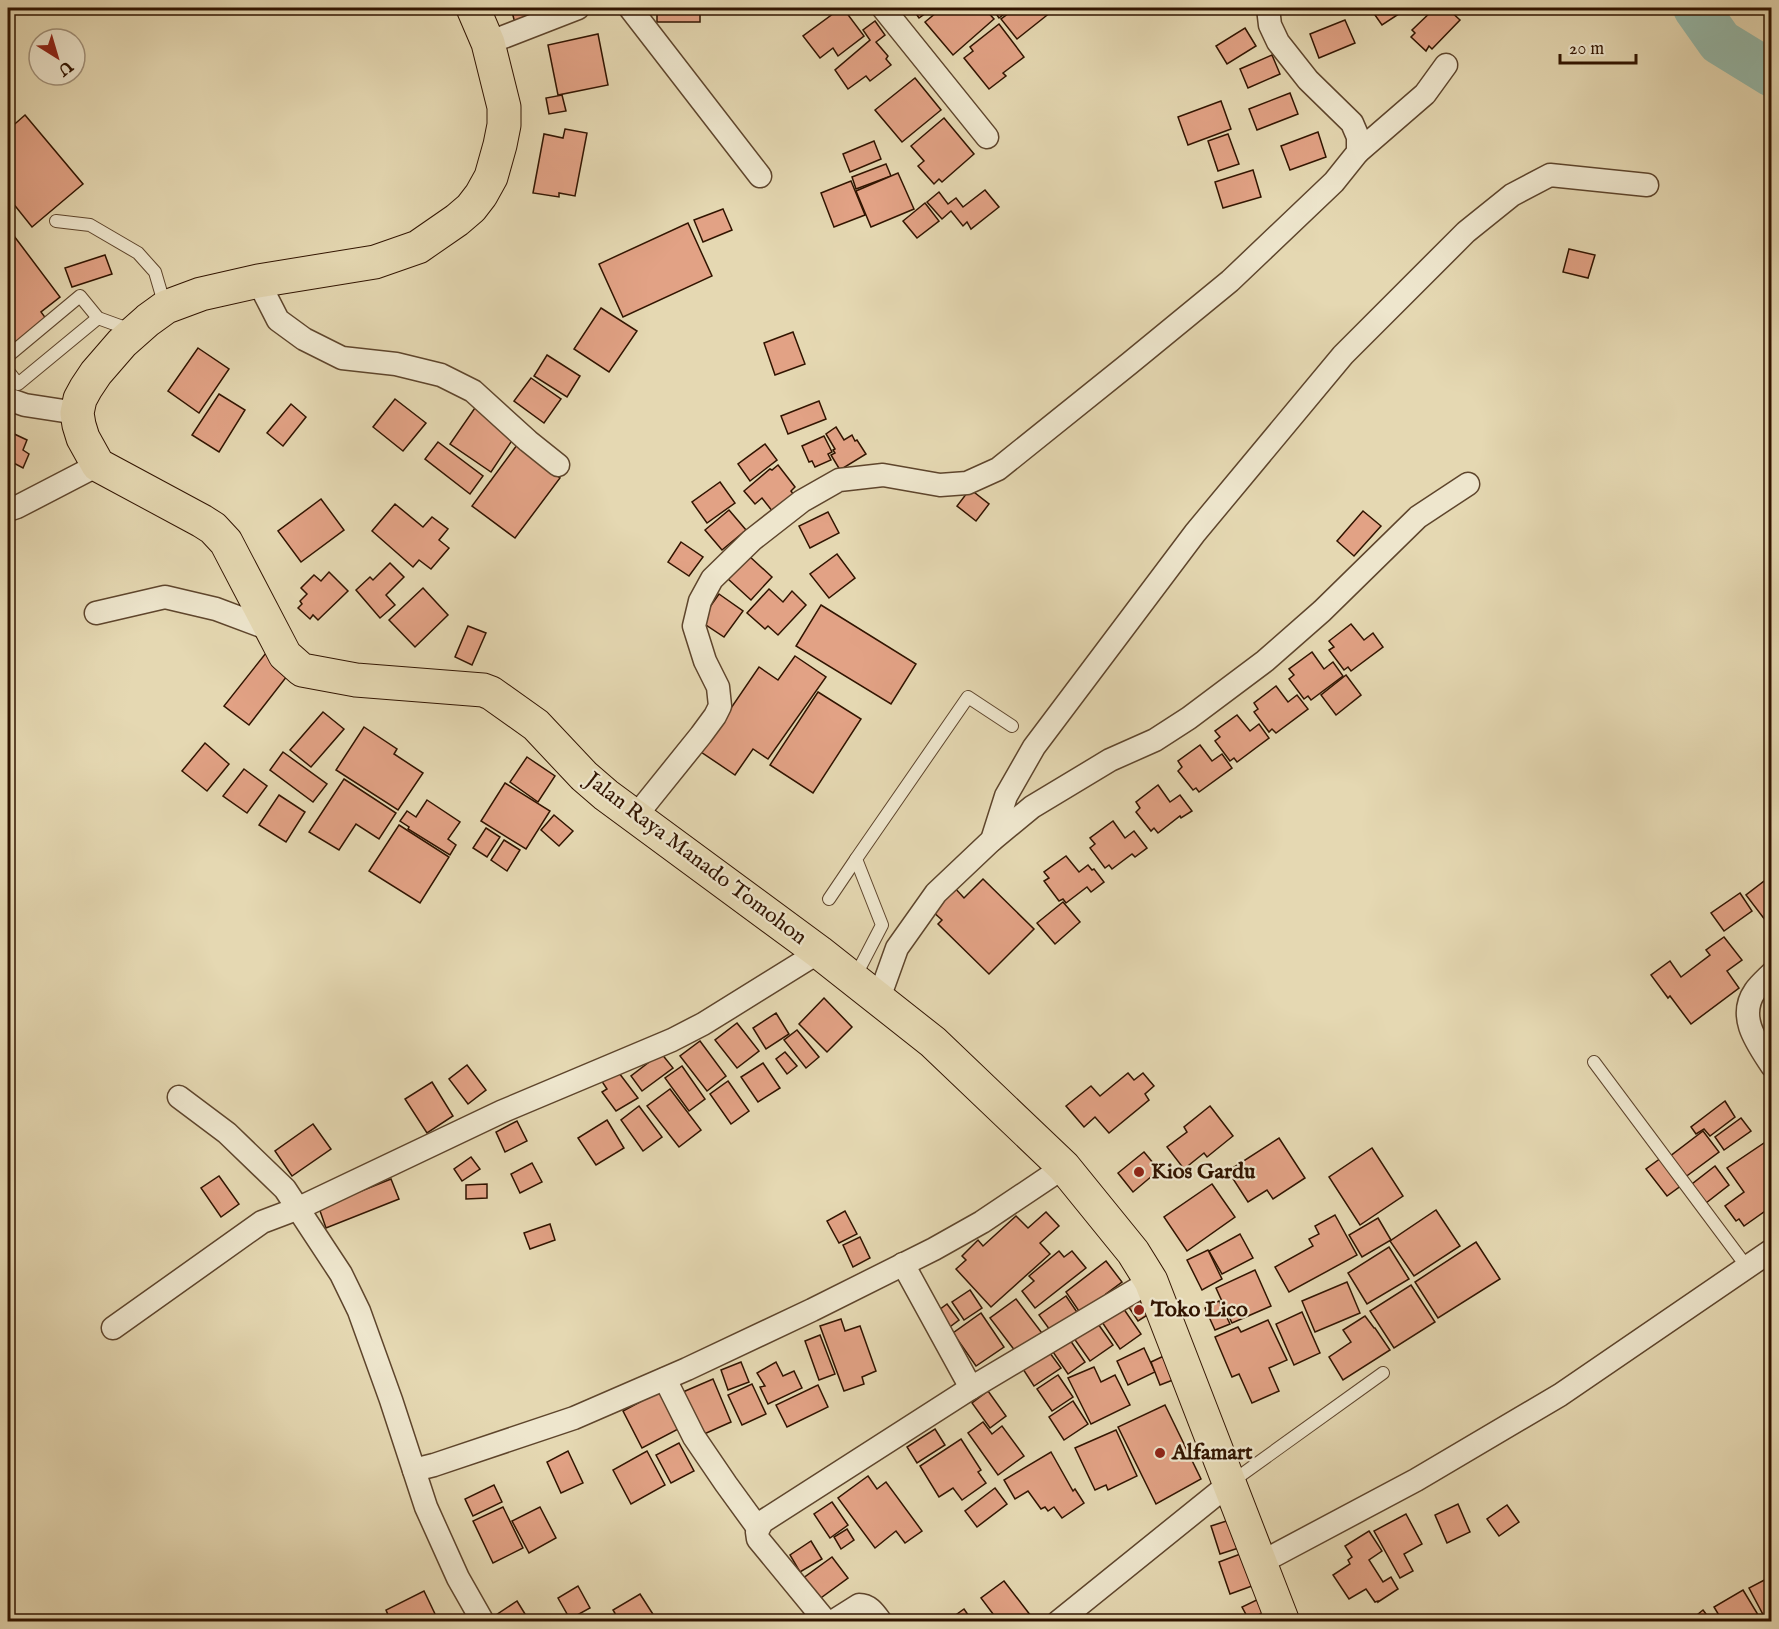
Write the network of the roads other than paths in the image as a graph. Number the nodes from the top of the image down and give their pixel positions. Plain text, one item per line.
1 (473, 8) edge
2 (578, 8) edge
3 (630, 8) edge
4 (883, 8) edge
5 (1268, 8) edge
6 (488, 43) junction
7 (1446, 65) dead end
8 (987, 137) dead end
9 (1358, 152) junction
10 (760, 176) dead end
11 (1647, 184) dead end
12 (56, 221) dead end
13 (258, 281) junction
14 (166, 307) junction
15 (98, 318) junction
16 (134, 332) junction
17 (8, 356) edge
18 (8, 371) edge
19 (10, 401) edge
20 (77, 413) junction
21 (98, 465) junction
22 (558, 465) dead end
23 (1468, 484) dead end
24 (8, 510) edge
25 (96, 613) dead end
26 (272, 630) junction
27 (1012, 726) dead end
28 (634, 817) junction
29 (992, 840) junction
30 (856, 860) junction
31 (829, 899) dead end
32 (819, 952) junction
33 (1772, 973) edge
34 (854, 979) junction
35 (879, 998) junction
36 (1594, 1062) dead end
37 (1772, 1066) edge
38 (179, 1096) dead end
39 (1064, 1167) junction
40 (298, 1208) junction
41 (1772, 1250) edge
42 (903, 1264) junction
43 (1747, 1267) junction
44 (1151, 1281) junction
45 (112, 1328) dead end
46 (1383, 1373) dead end
47 (665, 1379) junction
48 (971, 1388) junction
49 (414, 1470) junction
50 (1229, 1484) junction
51 (758, 1528) junction
52 (1260, 1563) junction
53 (483, 1622) edge
54 (831, 1622) edge
55 (881, 1622) edge
56 (1058, 1622) edge
57 (1283, 1622) edge

1 - 6 highway
2 - 6 street
3 - 10 street
4 - 8 street
5 - 9 street
6 - 13 highway
7 - 9 street
9 - 28 street
11 - 29 street
12 - 14 lane
13 - 14 highway
13 - 22 street
14 - 16 highway
15 - 16 lane
15 - 17 lane
15 - 18 lane
16 - 20 highway
19 - 20 street
20 - 21 highway
21 - 24 street
21 - 26 highway, Jalan Raya Manado Tomohon
23 - 29 street
25 - 26 street
26 - 28 highway, Jalan Raya Manado Tomohon
27 - 30 lane
28 - 32 highway, Jalan Raya Manado Tomohon
29 - 35 street
30 - 31 lane
30 - 34 lane
32 - 34 highway, Jalan Raya Manado Tomohon
32 - 40 street
33 - 37 street
34 - 35 highway, Jalan Raya Manado Tomohon
35 - 39 highway, Jalan Raya Manado Tomohon
36 - 43 lane
38 - 40 street
39 - 42 street
39 - 44 highway, Jalan Raya Manado Tomohon
40 - 45 street
40 - 49 street
41 - 43 street
42 - 47 street
42 - 48 street
43 - 52 street
44 - 48 street
44 - 50 highway, Jalan Raya Manado Tomohon
46 - 50 lane
47 - 49 street
47 - 51 street
48 - 51 street
49 - 53 street
50 - 52 highway, Jalan Raya Manado Tomohon
50 - 56 street
51 - 54 street
52 - 57 highway, Jalan Raya Manado Tomohon
54 - 55 street

